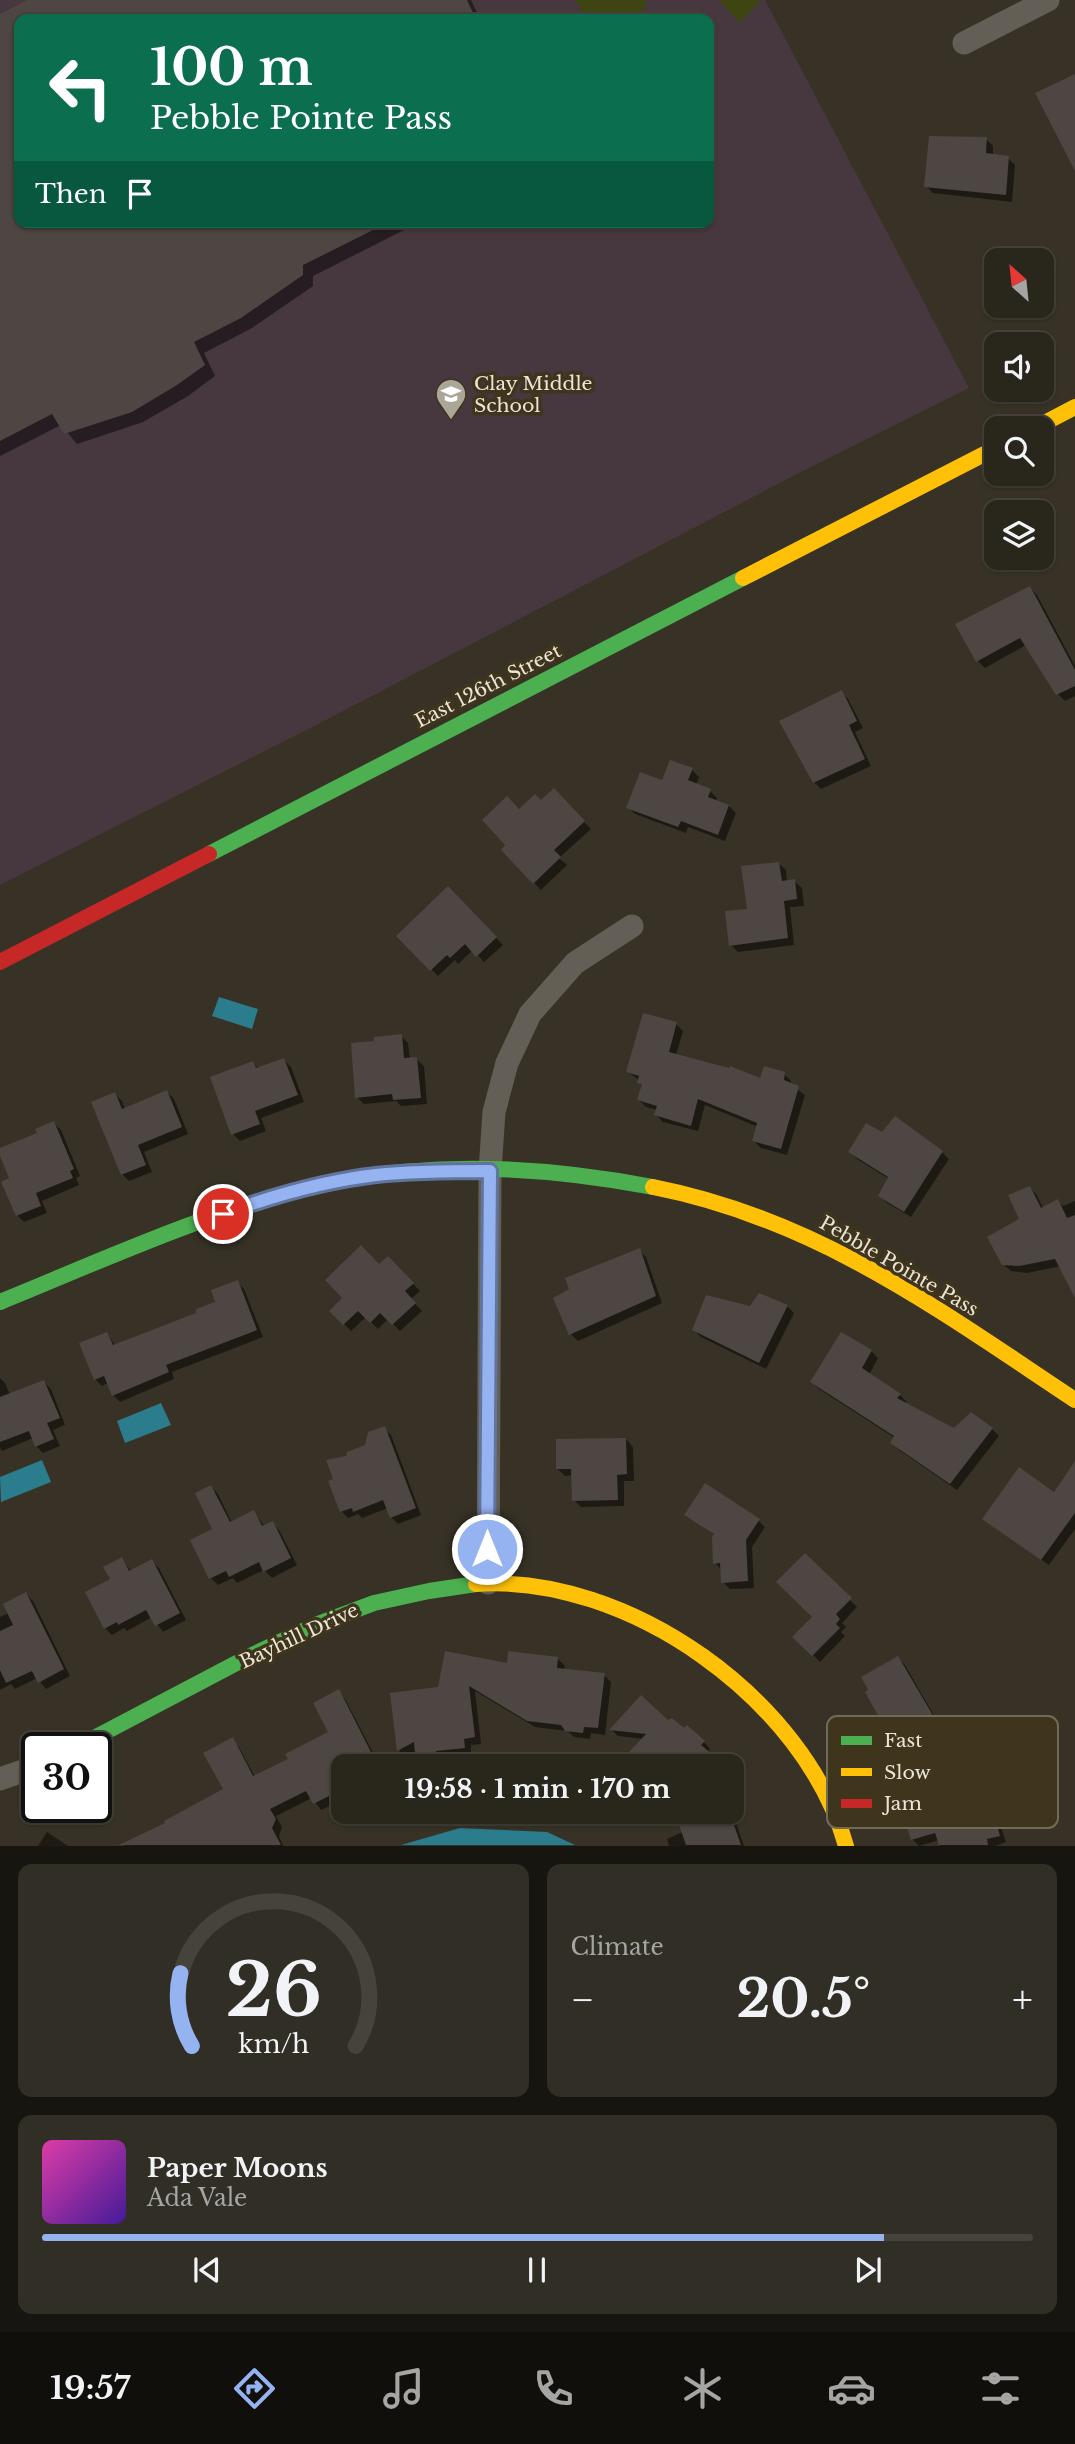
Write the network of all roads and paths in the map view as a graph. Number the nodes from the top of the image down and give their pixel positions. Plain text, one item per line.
1 (1048, 0) edge
2 (964, 43) dead end
3 (1075, 407) edge
4 (1054, 418) edge
5 (984, 454) edge
6 (632, 926) dead end
7 (0, 962) edge
8 (490, 1171) junction
9 (0, 1302) edge
10 (1075, 1400) edge
11 (488, 1583) junction
12 (106, 1732) edge
13 (21, 1772) edge
14 (0, 1779) edge
15 (827, 1801) edge
16 (838, 1828) edge
17 (846, 1846) edge

1 - 2 street
3 - 4 street
5 - 7 street, East 126th Street
6 - 8 street
8 - 9 street, Pebble Pointe Pass
8 - 10 street, Pebble Pointe Pass
8 - 11 street
11 - 12 street, Bayhill Drive
11 - 15 street, Bayhill Drive
13 - 14 street
16 - 17 street, Bayhill Drive

